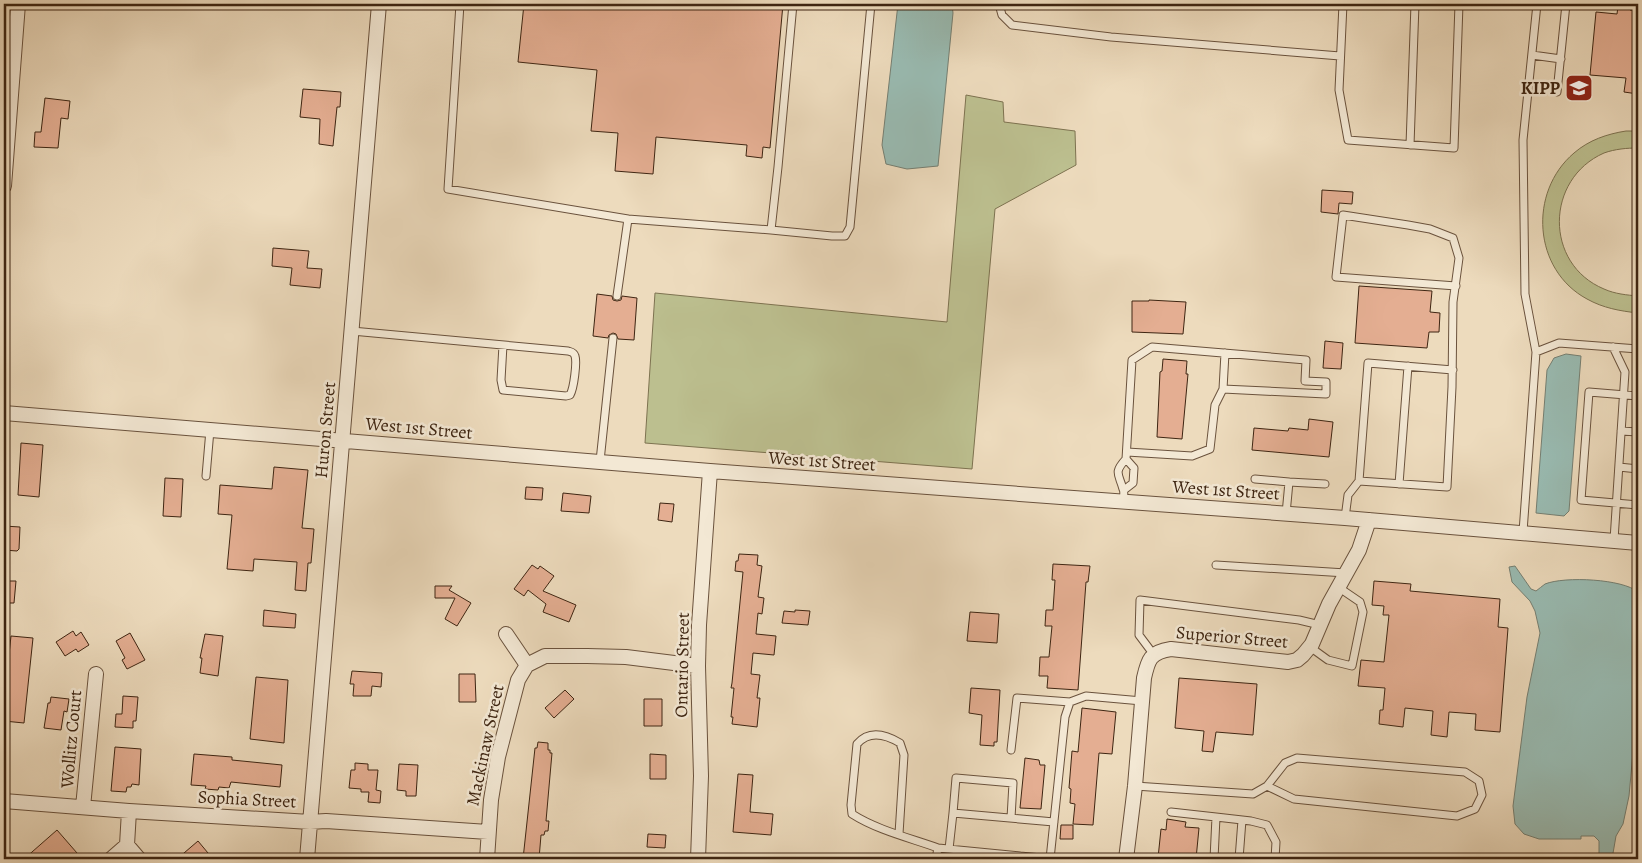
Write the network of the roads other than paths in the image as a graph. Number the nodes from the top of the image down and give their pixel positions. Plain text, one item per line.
1 (18, 4) edge
2 (379, 4) edge
3 (460, 4) edge
4 (793, 4) edge
5 (871, 4) edge
6 (999, 4) edge
7 (1342, 4) edge
8 (1415, 4) edge
9 (1459, 4) edge
10 (1537, 4) edge
11 (1566, 4) edge
12 (1532, 55) junction
13 (1340, 56) junction
14 (1560, 59) junction
15 (8, 74) edge
16 (1557, 92) dead end
17 (1410, 145) junction
18 (4, 186) edge
19 (628, 218) junction
20 (771, 230) junction
21 (1456, 286) junction
22 (617, 296) dead end
23 (352, 331) junction
24 (613, 338) dead end
25 (503, 345) junction
26 (1613, 347) junction
27 (1638, 349) edge
28 (1536, 352) junction
29 (1225, 353) junction
30 (1408, 366) junction
31 (1453, 370) junction
32 (1223, 388) junction
33 (1624, 395) junction
34 (1638, 396) edge
35 (4, 413) edge
36 (210, 430) junction
37 (1622, 431) junction
38 (1638, 432) edge
39 (343, 441) junction
40 (1127, 456) junction
41 (600, 461) junction
42 (1619, 467) junction
43 (1638, 469) edge
44 (710, 471) junction
45 (206, 476) dead end
46 (1255, 479) dead end
47 (1359, 480) junction
48 (1289, 482) junction
49 (1325, 484) dead end
50 (1399, 484) junction
51 (1124, 496) junction
52 (1617, 503) junction
53 (1638, 505) edge
54 (1286, 514) junction
55 (1345, 518) junction
56 (1369, 520) junction
57 (1523, 532) junction
58 (1614, 540) junction
59 (1638, 543) edge
60 (1216, 564) dead end
61 (1346, 573) junction
62 (1338, 587) junction
63 (1320, 625) junction
64 (506, 634) dead end
65 (1310, 647) junction
66 (1154, 655) junction
67 (527, 665) junction
68 (698, 666) junction
69 (96, 674) dead end
70 (1142, 701) junction
71 (1070, 702) junction
72 (1011, 750) dead end
73 (1135, 786) junction
74 (1267, 786) junction
75 (4, 801) edge
76 (83, 807) junction
77 (129, 811) junction
78 (1171, 812) dead end
79 (953, 813) junction
80 (1216, 817) junction
81 (1011, 818) junction
82 (1242, 820) junction
83 (310, 822) junction
84 (1054, 822) junction
85 (488, 832) junction
86 (899, 834) junction
87 (127, 845) junction
88 (938, 848) junction
89 (949, 849) junction
90 (968, 851) junction
91 (1020, 858) edge
92 (111, 859) edge
93 (139, 859) edge
94 (307, 859) edge
95 (487, 859) edge
96 (698, 859) edge
97 (936, 859) edge
98 (967, 859) edge
99 (1051, 859) edge
100 (1126, 859) edge
101 (1214, 859) edge
102 (1239, 859) edge
103 (1275, 859) edge

1 - 15 street
2 - 23 street, Huron Street
3 - 19 lane
4 - 20 lane
5 - 20 lane
6 - 13 lane
7 - 13 lane
8 - 17 lane
9 - 17 lane
10 - 12 lane
11 - 14 lane
12 - 14 lane
12 - 28 lane
13 - 17 lane
14 - 16 lane
15 - 18 street
19 - 20 lane
19 - 22 lane
21 - 21 lane
21 - 31 lane
23 - 25 lane
23 - 39 street, Huron Street
24 - 41 lane
25 - 25 lane
26 - 27 lane
26 - 28 lane
26 - 33 lane
28 - 57 lane
29 - 32 lane
29 - 32 lane
29 - 40 lane
30 - 31 lane
30 - 47 lane
30 - 50 lane
31 - 50 lane
32 - 40 lane
33 - 34 lane
33 - 37 lane
33 - 52 lane
35 - 36 street, West 1st Street
36 - 39 street, West 1st Street
36 - 45 lane
37 - 38 lane
37 - 42 lane
39 - 41 street, West 1st Street
39 - 83 street, Huron Street
40 - 51 lane
40 - 51 lane
41 - 44 street, West 1st Street
42 - 43 lane
42 - 52 lane
44 - 51 street, West 1st Street
44 - 68 street, Ontario Street
46 - 48 lane
47 - 50 lane
47 - 55 lane
48 - 49 lane
48 - 54 lane
51 - 54 street, West 1st Street
52 - 53 lane
52 - 58 lane
54 - 55 street, West 1st Street
55 - 56 street, West 1st Street
56 - 57 street, West 1st Street
56 - 61 street, Superior Street
57 - 58 street, West 1st Street
58 - 59 street, West 1st Street
60 - 61 lane
61 - 62 street, Superior Street
62 - 63 street, Superior Street
62 - 65 lane
63 - 65 street, Superior Street
63 - 66 lane
64 - 67 street
65 - 66 street, Superior Street
66 - 70 street, Superior Street
67 - 68 street
67 - 85 street, Mackinaw Street
68 - 96 street, Ontario Street
69 - 76 street, Wollitz Court
70 - 71 lane
70 - 73 street, Superior Street
71 - 72 lane
71 - 84 lane
73 - 74 lane
73 - 100 street, Superior Street
74 - 74 lane
75 - 76 street, Sophia Street
76 - 77 street, Sophia Street
77 - 83 street, Sophia Street
77 - 87 street
78 - 80 lane
79 - 81 lane
79 - 81 lane
79 - 89 lane
80 - 82 lane
80 - 101 lane
81 - 84 lane
82 - 102 lane
82 - 103 lane
83 - 85 street, Sophia Street
83 - 94 street, Huron Street
84 - 99 lane
85 - 95 street, Mackinaw Street
86 - 86 lane
86 - 88 lane
87 - 92 street
87 - 93 street
88 - 89 lane
88 - 97 lane
89 - 90 lane
90 - 91 lane
90 - 98 lane
91 - 99 lane

